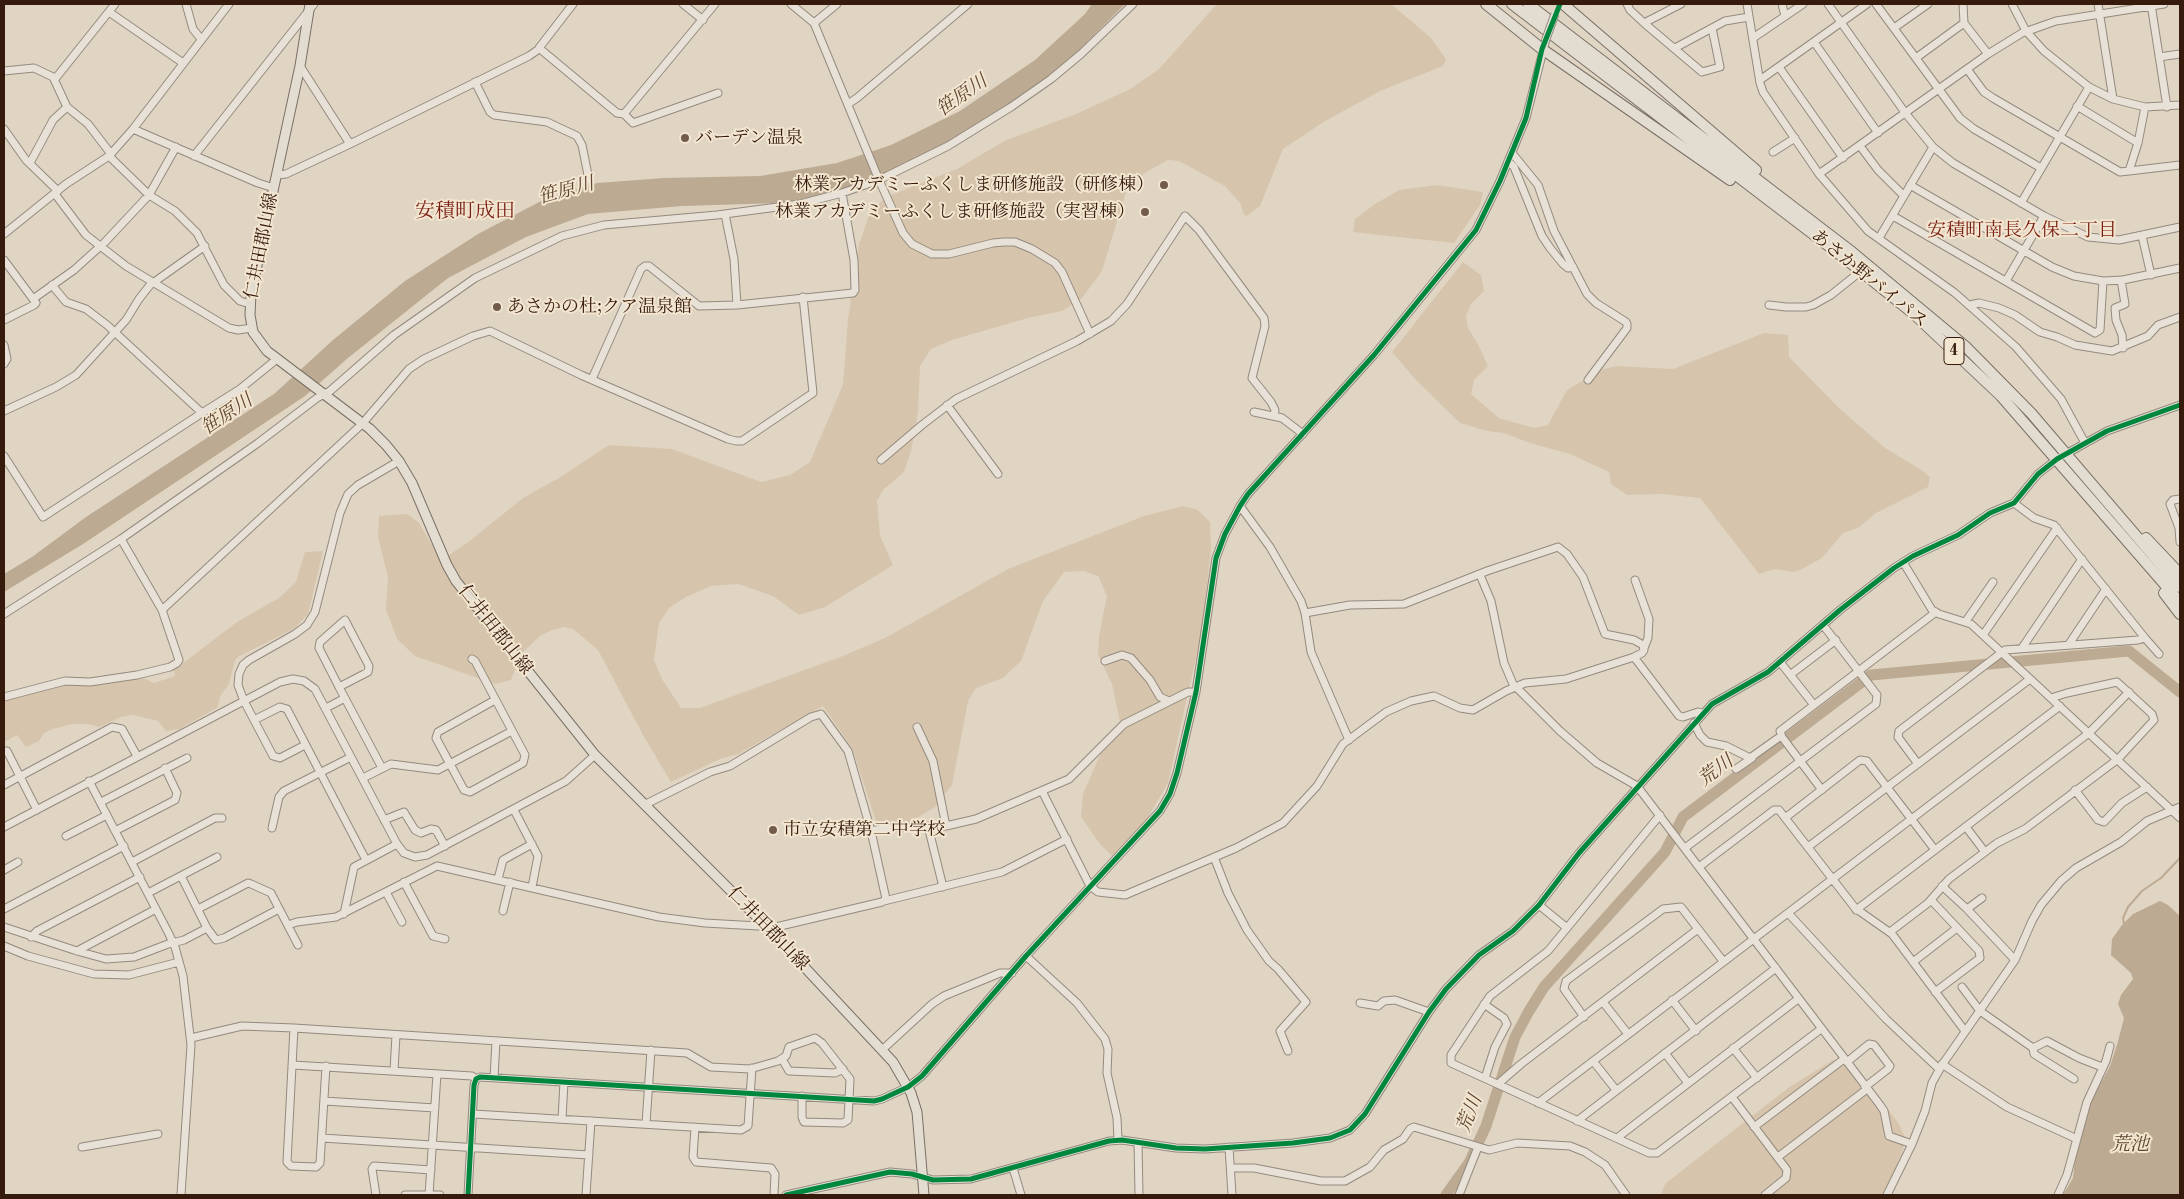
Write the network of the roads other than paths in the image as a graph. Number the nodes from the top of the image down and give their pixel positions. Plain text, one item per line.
1 (115, 4) edge
2 (186, 4) edge
3 (230, 4) edge
4 (573, 4) edge
5 (683, 4) edge
6 (715, 4) edge
7 (791, 4) edge
8 (837, 4) edge
9 (1134, 4) edge
10 (1486, 4) edge
11 (1512, 4) edge
12 (1528, 4) edge
13 (1562, 4) edge
14 (1627, 4) edge
15 (1681, 4) edge
16 (1747, 4) edge
17 (1782, 4) edge
18 (1803, 4) edge
19 (1828, 4) edge
20 (1867, 4) edge
21 (1876, 4) edge
22 (1928, 4) edge
23 (1963, 4) edge
24 (2012, 4) edge
25 (2098, 4) edge
26 (2164, 4) edge
27 (312, 5) edge
28 (965, 5) edge
29 (2151, 5) edge
30 (109, 12) junction
31 (2100, 14) junction
32 (1785, 16) junction
33 (1749, 17) junction
34 (702, 20) junction
35 (1841, 22) junction
36 (1964, 22) junction
37 (814, 23) junction
38 (1644, 23) junction
39 (1712, 28) junction
40 (1894, 28) junction
41 (2026, 31) junction
42 (1753, 38) junction
43 (201, 40) junction
44 (1814, 42) junction
45 (1544, 44) junction
46 (1675, 48) junction
47 (540, 50) junction
48 (1988, 54) junction
49 (2180, 54) edge
50 (2159, 57) junction
51 (1916, 58) junction
52 (183, 63) junction
53 (300, 66) junction
54 (1779, 67) junction
55 (1967, 69) junction
56 (4, 71) edge
57 (55, 79) junction
58 (1760, 80) junction
59 (475, 82) junction
60 (2089, 86) junction
61 (1938, 90) junction
62 (718, 93) dead end
63 (2113, 99) junction
64 (848, 104) junction
65 (2180, 105) edge
66 (2078, 106) junction
67 (67, 107) junction
68 (2145, 107) junction
69 (2166, 107) junction
70 (624, 114) junction
71 (1906, 114) junction
72 (133, 128) junction
73 (4, 129) edge
74 (1878, 133) junction
75 (2059, 137) junction
76 (1795, 138) junction
77 (2138, 143) junction
78 (350, 144) junction
79 (1860, 146) junction
80 (176, 147) junction
81 (1932, 148) junction
82 (1773, 152) dead end
83 (1512, 153) junction
84 (110, 155) junction
85 (194, 156) junction
86 (1843, 158) junction
87 (1508, 161) junction
88 (30, 163) junction
89 (2180, 165) edge
90 (2041, 168) junction
91 (2129, 171) junction
92 (1819, 174) junction
93 (277, 175) junction
94 (879, 178) junction
95 (589, 180) dead end
96 (1910, 185) junction
97 (274, 188) junction
98 (56, 193) junction
99 (842, 193) junction
100 (149, 194) junction
101 (1904, 196) junction
102 (2021, 202) junction
103 (725, 214) junction
104 (1893, 216) junction
105 (2044, 216) junction
106 (1794, 220) junction
107 (2180, 227) edge
108 (4, 234) edge
109 (2142, 236) junction
110 (1879, 238) junction
111 (100, 246) junction
112 (205, 246) junction
113 (2024, 250) junction
114 (1852, 252) junction
115 (4, 260) edge
116 (1573, 267) junction
117 (2180, 268) edge
118 (1861, 271) junction
119 (2151, 275) junction
120 (2121, 280) junction
121 (2006, 281) junction
122 (2103, 281) junction
123 (153, 283) junction
124 (52, 286) junction
125 (803, 297) junction
126 (33, 299) junction
127 (250, 304) junction
128 (738, 305) junction
129 (1769, 305) dead end
130 (1970, 305) junction
131 (2180, 317) edge
132 (4, 320) edge
133 (252, 328) junction
134 (114, 333) junction
135 (1090, 334) junction
136 (4, 345) edge
137 (2123, 348) junction
138 (278, 360) junction
139 (4, 364) edge
140 (592, 379) junction
141 (1588, 380) dead end
142 (323, 393) junction
143 (948, 405) junction
144 (2180, 405) edge
145 (4, 411) edge
146 (1254, 412) dead end
147 (202, 414) junction
148 (1274, 416) junction
149 (362, 424) junction
150 (1303, 434) junction
151 (2085, 443) junction
152 (4, 456) edge
153 (2062, 456) junction
154 (881, 460) dead end
155 (398, 461) junction
156 (998, 474) dead end
157 (2092, 484) junction
158 (2180, 499) edge
159 (2094, 502) junction
160 (2014, 503) junction
161 (1240, 506) junction
162 (2057, 528) junction
163 (121, 538) junction
164 (2180, 542) edge
165 (2082, 559) junction
166 (1903, 562) junction
167 (2180, 574) edge
168 (1480, 575) junction
169 (1635, 580) dead end
170 (1993, 582) dead end
171 (2180, 587) edge
172 (2106, 590) junction
173 (2180, 602) edge
174 (162, 610) junction
175 (1936, 612) junction
176 (1305, 613) junction
177 (4, 614) edge
178 (2180, 614) edge
179 (1966, 621) junction
180 (1823, 625) junction
181 (1983, 635) junction
182 (2146, 638) junction
183 (1836, 640) junction
184 (2069, 644) junction
185 (1644, 648) junction
186 (2022, 648) junction
187 (2002, 652) junction
188 (2159, 654) dead end
189 (1634, 657) junction
190 (472, 659) dead end
191 (1105, 661) dead end
192 (1780, 662) junction
193 (1859, 670) junction
194 (1790, 675) junction
195 (2030, 679) junction
196 (339, 687) junction
197 (1515, 687) junction
198 (1196, 692) junction
199 (2129, 692) junction
200 (4, 698) edge
201 (345, 698) junction
202 (2052, 698) junction
203 (495, 700) junction
204 (244, 701) junction
205 (1169, 701) junction
206 (1814, 705) junction
207 (2060, 706) junction
208 (326, 708) junction
209 (1702, 713) junction
210 (254, 720) junction
211 (1694, 723) junction
212 (918, 726) dead end
213 (512, 731) junction
214 (2089, 733) junction
215 (1781, 736) junction
216 (1349, 740) junction
217 (305, 745) junction
218 (4, 750) edge
219 (595, 755) junction
220 (137, 756) junction
221 (352, 757) junction
222 (186, 758) dead end
223 (1752, 758) junction
224 (2118, 759) junction
225 (1800, 761) junction
226 (451, 764) junction
227 (1918, 764) junction
228 (165, 768) junction
229 (382, 768) junction
230 (1736, 769) dead end
231 (321, 773) junction
232 (20, 777) junction
233 (362, 778) junction
234 (89, 781) junction
235 (4, 786) edge
236 (1637, 786) junction
237 (2147, 787) junction
238 (1888, 788) junction
239 (1042, 790) junction
240 (1822, 790) junction
241 (2075, 790) junction
242 (101, 802) junction
243 (644, 805) junction
244 (2180, 807) edge
245 (37, 810) junction
246 (514, 810) junction
247 (2172, 811) junction
248 (107, 815) junction
249 (1660, 815) junction
250 (222, 818) dead end
251 (1785, 818) junction
252 (2180, 818) edge
253 (1912, 819) junction
254 (384, 820) junction
255 (928, 826) junction
256 (946, 826) junction
257 (4, 827) edge
258 (1966, 827) junction
259 (272, 828) dead end
260 (115, 831) junction
261 (871, 831) junction
262 (66, 836) dead end
263 (1067, 839) junction
264 (397, 844) junction
265 (532, 844) junction
266 (124, 846) junction
267 (445, 846) junction
268 (1808, 847) junction
269 (1685, 848) junction
270 (1935, 850) junction
271 (1985, 852) junction
272 (1214, 856) junction
273 (217, 857) dead end
274 (366, 860) junction
275 (18, 862) dead end
276 (132, 862) junction
277 (1699, 867) junction
278 (4, 870) edge
279 (181, 876) junction
280 (140, 877) junction
281 (498, 879) junction
282 (1832, 879) junction
283 (404, 882) junction
284 (510, 882) junction
285 (1090, 886) junction
286 (1942, 886) junction
287 (532, 887) junction
288 (943, 887) junction
289 (386, 892) junction
290 (148, 893) junction
291 (1982, 898) dead end
292 (1931, 900) junction
293 (884, 901) junction
294 (1539, 905) junction
295 (4, 909) edge
296 (156, 909) junction
297 (198, 909) junction
298 (279, 909) junction
299 (1967, 909) junction
300 (1856, 910) junction
301 (503, 911) dead end
302 (1788, 913) junction
303 (344, 914) junction
304 (402, 922) dead end
305 (288, 925) junction
306 (4, 928) edge
307 (207, 928) junction
308 (768, 928) junction
309 (1567, 928) junction
310 (1957, 928) junction
311 (1698, 929) junction
312 (1890, 932) junction
313 (31, 937) junction
314 (444, 939) dead end
315 (1753, 940) junction
316 (173, 942) junction
317 (298, 945) dead end
318 (4, 946) edge
319 (76, 951) junction
320 (1026, 956) junction
321 (2015, 960) junction
322 (1722, 961) junction
323 (179, 962) junction
324 (1913, 962) junction
325 (1776, 968) junction
326 (1012, 973) junction
327 (1962, 987) dead end
328 (1936, 992) junction
329 (1798, 999) junction
330 (1672, 1000) junction
331 (1603, 1002) junction
332 (1360, 1003) dead end
333 (1484, 1004) junction
334 (1980, 1011) junction
335 (1430, 1012) junction
336 (1584, 1017) junction
337 (294, 1028) junction
338 (1822, 1029) junction
339 (1696, 1031) junction
340 (1965, 1031) junction
341 (396, 1034) junction
342 (1628, 1034) junction
343 (191, 1038) junction
344 (496, 1041) junction
345 (2110, 1046) dead end
346 (1733, 1048) junction
347 (2034, 1048) junction
348 (651, 1050) junction
349 (882, 1050) junction
350 (1288, 1050) dead end
351 (1666, 1053) junction
352 (782, 1059) junction
353 (1846, 1060) junction
354 (1593, 1061) junction
355 (293, 1065) junction
356 (326, 1066) junction
357 (1941, 1066) junction
358 (2102, 1067) junction
359 (752, 1068) junction
360 (843, 1069) junction
361 (394, 1071) junction
362 (438, 1074) junction
363 (494, 1078) junction
364 (1485, 1078) junction
365 (1757, 1078) junction
366 (476, 1079) junction
367 (2074, 1079) dead end
368 (564, 1082) junction
369 (1688, 1083) junction
370 (1498, 1084) junction
371 (908, 1087) junction
372 (649, 1088) junction
373 (1866, 1088) junction
374 (1616, 1090) junction
375 (750, 1093) junction
376 (802, 1096) junction
377 (1732, 1097) junction
378 (849, 1100) junction
379 (324, 1101) junction
380 (1538, 1103) junction
381 (435, 1108) junction
382 (473, 1114) junction
383 (562, 1119) junction
384 (1577, 1120) junction
385 (591, 1121) junction
386 (646, 1124) junction
387 (695, 1127) junction
388 (1754, 1127) junction
389 (158, 1134) dead end
390 (322, 1138) junction
391 (1617, 1138) junction
392 (2077, 1138) junction
393 (1118, 1140) junction
394 (1138, 1143) junction
395 (1912, 1144) junction
396 (433, 1145) junction
397 (82, 1147) dead end
398 (1229, 1147) junction
399 (471, 1148) junction
400 (1478, 1148) junction
401 (589, 1155) junction
402 (1778, 1157) junction
403 (1013, 1168) junction
404 (1230, 1168) junction
405 (431, 1170) junction
406 (924, 1178) junction
407 (181, 1195) edge
408 (376, 1195) edge
409 (405, 1195) edge
410 (430, 1195) edge
411 (440, 1195) edge
412 (468, 1195) edge
413 (586, 1195) edge
414 (774, 1195) edge
415 (786, 1195) edge
416 (924, 1195) edge
417 (1021, 1195) edge
418 (1139, 1195) edge
419 (1232, 1195) edge
420 (1459, 1195) edge
421 (1626, 1195) edge
422 (1765, 1195) edge
423 (1887, 1195) edge
424 (2058, 1195) edge

1 - 30 street
2 - 43 street
3 - 43 street
4 - 47 street
5 - 34 street
6 - 34 street
7 - 37 street
8 - 37 street
9 - 94 street
10 - 45 highway
11 - 106 highway, あさか野バイパス / 4
12 - 114 highway, あさか野バイパス / 4
13 - 45 street, bridge
13 - 114 highway
14 - 38 street
15 - 38 street
16 - 33 street
17 - 32 street
18 - 32 street
19 - 35 street
20 - 35 street
21 - 40 street
22 - 40 street
23 - 36 street
24 - 41 street
25 - 31 street
26 - 29 street
27 - 53 main road, 仁井田郡山線
27 - 85 street
28 - 64 street
29 - 31 street
29 - 50 street
30 - 52 street
30 - 57 street
31 - 41 street
31 - 63 street
32 - 42 street
33 - 39 street
33 - 42 street
34 - 70 street
35 - 44 street
35 - 71 street
36 - 48 street
36 - 51 street
37 - 64 street
38 - 46 street
39 - 46 street
39 - 46 street
40 - 51 street
41 - 48 street
41 - 60 street
42 - 58 street
43 - 52 street
44 - 54 street
44 - 74 street
45 - 83 street
45 - 106 highway
47 - 59 street
47 - 70 street
48 - 55 street
49 - 50 street
50 - 69 street
51 - 61 street
52 - 72 street
53 - 78 street
53 - 93 main road, 仁井田郡山線
54 - 58 street
54 - 86 street
55 - 61 street
55 - 75 street
56 - 57 street
57 - 67 street
58 - 76 street
59 - 78 street
59 - 95 street
60 - 63 street
60 - 66 street
61 - 71 street
61 - 90 street
62 - 70 street
63 - 68 street
64 - 94 street
65 - 69 street
66 - 75 street
66 - 77 street
67 - 84 street
67 - 88 street
68 - 69 street
68 - 77 street
71 - 74 street
71 - 81 street
72 - 80 street
72 - 84 street
73 - 88 street
74 - 79 street
75 - 90 street
75 - 91 street
76 - 82 street
76 - 92 street
77 - 91 street
78 - 93 street
79 - 86 street
79 - 101 street
80 - 85 street
80 - 100 street
81 - 96 street
81 - 102 street
83 - 87 street
83 - 116 street
84 - 98 street
84 - 100 street
85 - 97 street
86 - 92 street
87 - 116 street
87 - 150 street
88 - 98 street
89 - 91 street
90 - 102 street
92 - 110 street
93 - 97 main road, 仁井田郡山線
94 - 99 street
94 - 135 street
96 - 101 street
96 - 113 street
97 - 127 main road, 仁井田郡山線
98 - 108 street
98 - 111 street
99 - 103 street
99 - 125 street
100 - 111 street
100 - 112 street
101 - 104 street
102 - 105 street
103 - 128 street
103 - 142 street
104 - 110 street
104 - 121 street
105 - 109 street
105 - 113 street
106 - 118 highway, あさか野バイパス / 4
107 - 109 street
109 - 119 street
110 - 130 street
111 - 123 street
111 - 124 street
112 - 123 street
112 - 127 street
113 - 121 street
113 - 122 street
114 - 153 highway, あさか野バイパス / 4
115 - 126 street
116 - 141 street
117 - 119 street
118 - 129 street
118 - 153 highway, あさか野バイパス / 4
119 - 120 street
120 - 122 street
120 - 137 street
121 - 122 street
123 - 133 street
123 - 134 street
124 - 126 street
124 - 134 street
125 - 128 street
125 - 140 street
126 - 132 street
127 - 133 main road, 仁井田郡山線
128 - 140 street
130 - 137 street
130 - 151 street
131 - 137 street
133 - 138 main road, 仁井田郡山線
134 - 145 street
134 - 147 street
135 - 143 street
135 - 148 street
136 - 139 street
138 - 142 main road, 仁井田郡山線
138 - 147 street
140 - 149 street
142 - 149 main road, 仁井田郡山線
142 - 163 street
143 - 154 street
143 - 156 street
144 - 151 street
146 - 148 street
147 - 152 street
148 - 150 street
149 - 155 main road, 仁井田郡山線
149 - 174 street
150 - 161 street
151 - 153 street
153 - 157 highway, あさか野バイパス / 4
153 - 159 highway, あさか野バイパス / 4
153 - 160 street
155 - 204 street
155 - 219 main road, 仁井田郡山線
157 - 167 highway
157 - 171 highway, あさか野バイパス / 4
158 - 164 street
159 - 173 highway, あさか野バイパス / 4
159 - 178 highway
160 - 162 street
160 - 166 street
161 - 176 street
161 - 198 street
162 - 165 street
162 - 181 street
163 - 174 street
163 - 177 street
165 - 172 street
165 - 186 street
166 - 175 street
166 - 180 street
168 - 176 street
168 - 185 street
168 - 197 street
169 - 185 street
170 - 179 street
172 - 182 street
172 - 184 street
174 - 200 street
175 - 179 street
175 - 193 street
176 - 216 street
179 - 181 street
180 - 183 street
180 - 192 street
181 - 187 street
182 - 184 street
182 - 188 street
183 - 193 street
183 - 194 street
184 - 186 street
185 - 189 street
186 - 187 street
187 - 195 street
187 - 227 street
189 - 197 street
189 - 209 street
190 - 203 street
191 - 205 street
192 - 194 street
192 - 209 street
193 - 206 street
193 - 225 street
194 - 206 street
195 - 202 street
195 - 227 street
196 - 196 street
196 - 201 street
197 - 216 street
197 - 236 street
198 - 205 street
198 - 285 street
199 - 202 street
199 - 214 street
199 - 224 street
201 - 208 street
201 - 229 street
202 - 207 street
203 - 213 street
203 - 226 street
204 - 208 street
204 - 210 street
204 - 220 street
205 - 239 street
206 - 215 street
207 - 214 street
207 - 253 street
208 - 221 street
209 - 211 street
210 - 217 street
210 - 217 street
211 - 223 street
211 - 236 street
212 - 256 street
213 - 226 street
213 - 226 street
214 - 224 street
214 - 258 street
215 - 223 street
215 - 225 street
216 - 272 street
217 - 231 street
218 - 232 street
219 - 243 main road, 仁井田郡山線
219 - 246 street
220 - 232 street
220 - 234 street
221 - 231 street
221 - 233 street
222 - 228 street
223 - 230 street
224 - 237 street
224 - 241 street
225 - 240 street
225 - 269 street
226 - 229 street
227 - 238 street
228 - 242 street
228 - 260 street
229 - 233 street
231 - 259 street
231 - 274 street
232 - 235 street
232 - 245 street
233 - 254 street
234 - 242 street
234 - 245 street
236 - 249 street
236 - 294 street
237 - 241 street
237 - 247 street
238 - 240 street
238 - 253 street
238 - 268 street
239 - 256 street
239 - 263 street
240 - 251 street
241 - 271 street
242 - 248 street
243 - 261 street
243 - 308 main road, 仁井田郡山線
244 - 247 street
245 - 257 street
246 - 265 street
246 - 267 street
247 - 252 street
247 - 321 street
248 - 260 street
248 - 262 street
249 - 269 street
249 - 309 street
250 - 276 street
251 - 268 street
251 - 277 street
253 - 270 street
253 - 282 street
254 - 264 street
254 - 267 street
255 - 256 street
255 - 261 street
255 - 288 street
258 - 270 street
258 - 271 street
260 - 266 street
261 - 293 street
263 - 285 street
263 - 288 street
264 - 267 street
264 - 274 street
265 - 281 street
265 - 287 street
266 - 276 street
266 - 295 street
268 - 282 street
269 - 277 street
270 - 300 street
271 - 286 street
272 - 285 street
272 - 350 street
273 - 279 street
274 - 303 street
275 - 278 street
276 - 280 street
277 - 315 street
279 - 290 street
279 - 297 street
280 - 290 street
280 - 313 street
281 - 283 street
281 - 284 street
282 - 300 street
282 - 302 street
283 - 289 street
283 - 314 street
284 - 287 street
284 - 301 street
285 - 320 street
286 - 292 street
286 - 299 street
287 - 308 street
288 - 293 street
289 - 303 street
289 - 304 street
290 - 296 street
291 - 299 street
292 - 310 street
292 - 312 street
293 - 308 street
294 - 309 street
294 - 335 street
296 - 316 street
296 - 319 street
297 - 298 street
297 - 307 street
298 - 305 street
298 - 307 street
299 - 321 street
300 - 312 street
302 - 315 street
302 - 357 street
303 - 305 street
305 - 317 street
306 - 313 street
307 - 316 street
308 - 349 main road, 仁井田郡山線
309 - 333 street
310 - 324 street
310 - 328 street
311 - 322 street
311 - 331 street
311 - 336 street
312 - 324 street
313 - 319 street
315 - 322 street
315 - 325 street
316 - 319 street
316 - 323 street
318 - 323 street
320 - 326 street
320 - 393 street
321 - 334 street
322 - 330 street
323 - 343 street
324 - 328 street
325 - 329 street
325 - 339 street
326 - 349 street
326 - 371 street
327 - 334 street
328 - 340 street
329 - 338 street
329 - 346 street
330 - 339 street
330 - 342 street
331 - 336 street
331 - 342 street
332 - 335 street
333 - 364 street
333 - 364 street
334 - 340 street
334 - 347 street
335 - 398 street
336 - 370 street
337 - 341 street
337 - 343 street
337 - 355 street
338 - 353 street
338 - 365 street
339 - 351 street
340 - 357 street
341 - 344 street
341 - 361 street
342 - 354 street
343 - 407 street
344 - 348 street
344 - 363 street
345 - 358 street
346 - 365 street
346 - 369 street
347 - 358 street
347 - 367 street
348 - 359 street
348 - 372 street
349 - 371 main road, 仁井田郡山線
351 - 369 street
351 - 374 street
352 - 359 street
352 - 360 street
352 - 360 street
353 - 373 street
353 - 373 street
353 - 388 street
354 - 374 street
354 - 380 street
355 - 356 street
355 - 390 street
356 - 361 street
356 - 379 street
357 - 392 street
357 - 395 street
358 - 392 street
359 - 375 street
360 - 378 street
361 - 362 street
362 - 366 street
362 - 381 street
363 - 366 street
363 - 368 street
364 - 370 street
365 - 377 street
366 - 382 street
368 - 372 street
368 - 383 street
369 - 391 street
370 - 380 street
371 - 378 street
371 - 406 main road, 仁井田郡山線
372 - 375 street
372 - 386 street
373 - 395 street
373 - 402 street
374 - 384 street
375 - 376 street
375 - 387 street
376 - 378 street
376 - 378 street
377 - 388 street
377 - 391 street
379 - 381 street
379 - 390 street
380 - 384 street
381 - 396 street
382 - 383 street
382 - 399 street
383 - 385 street
384 - 391 street
385 - 386 street
385 - 401 street
386 - 387 street
387 - 414 street
388 - 402 street
389 - 397 street
390 - 396 street
392 - 424 street
393 - 394 street
393 - 403 street
394 - 398 street
394 - 418 street
395 - 423 street
396 - 399 street
396 - 405 street
398 - 404 street
399 - 401 street
399 - 412 street
400 - 404 street
400 - 420 street
400 - 421 street
401 - 413 street
402 - 422 street
403 - 406 street
403 - 417 street
404 - 419 street
405 - 408 street
405 - 410 street
406 - 415 street
406 - 416 main road, 仁井田郡山線
409 - 410 street
410 - 411 street

